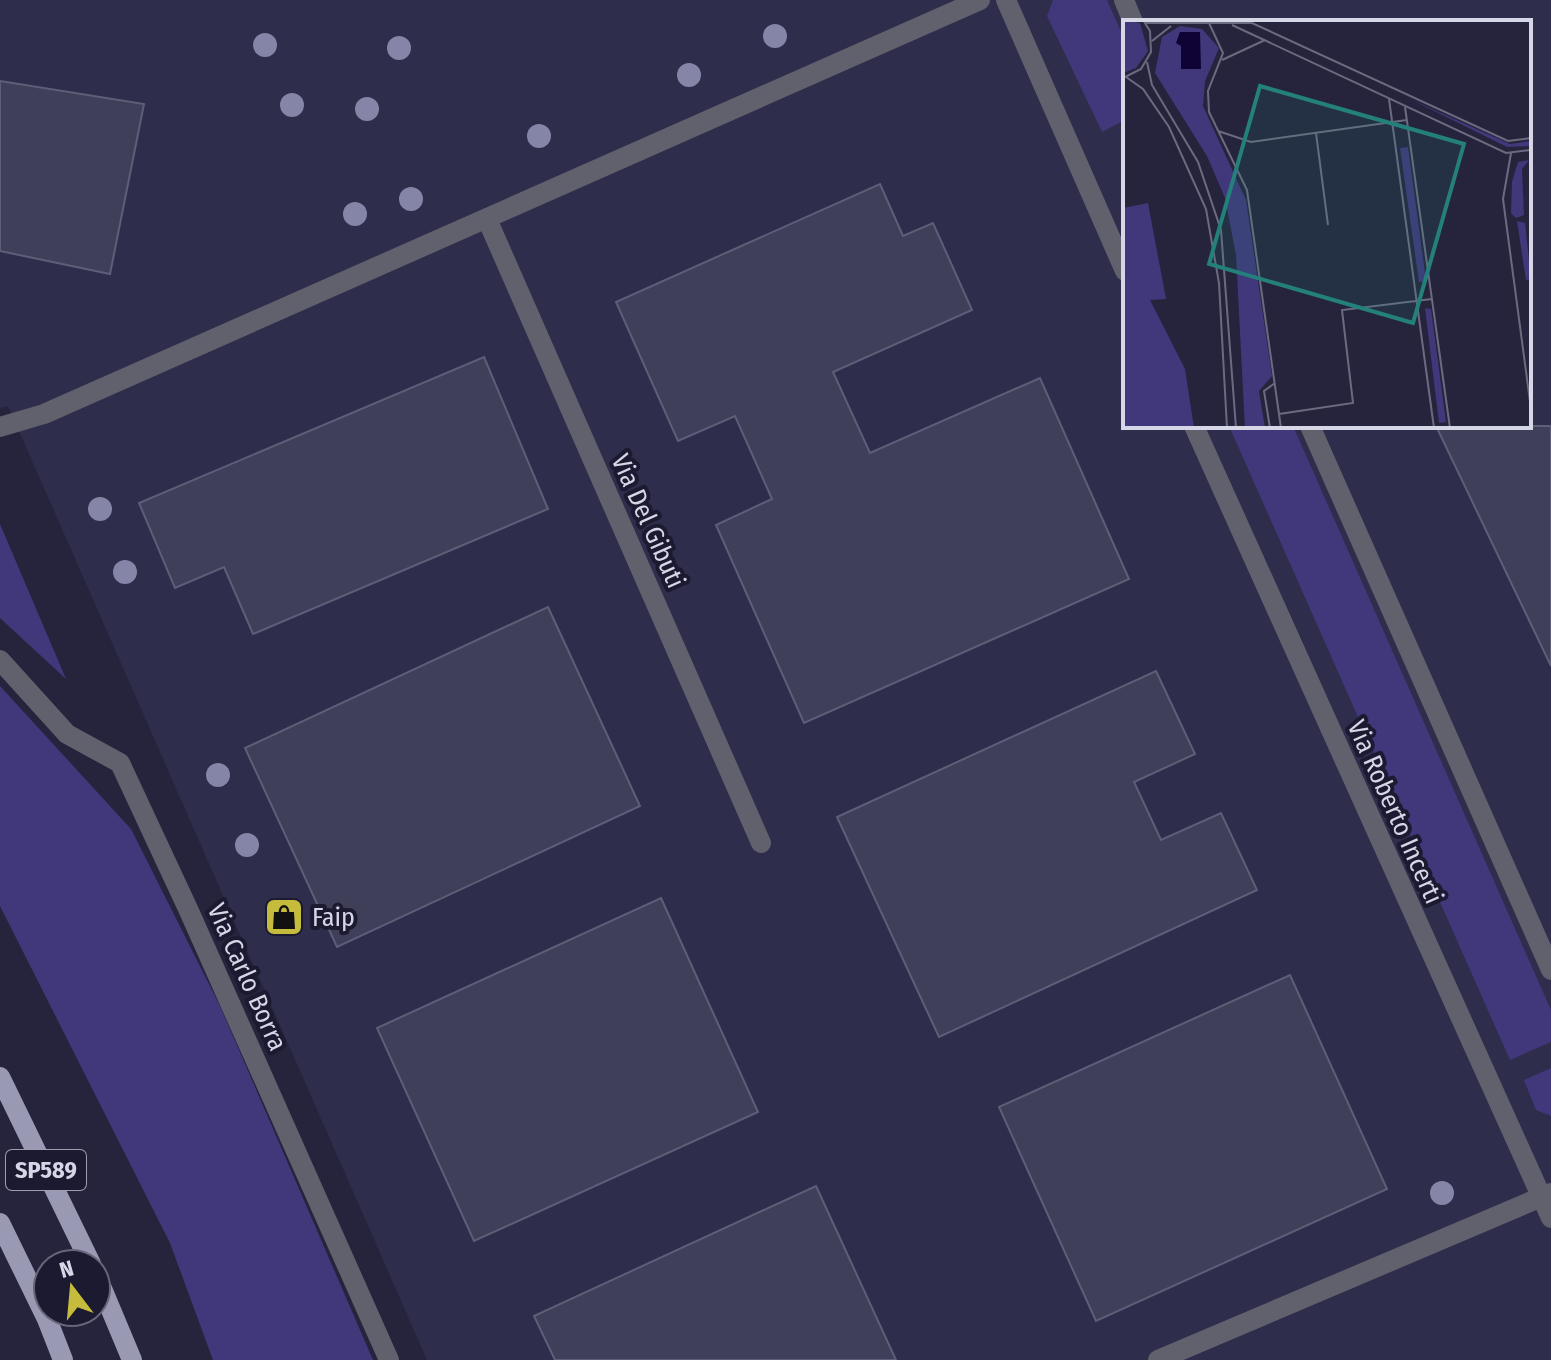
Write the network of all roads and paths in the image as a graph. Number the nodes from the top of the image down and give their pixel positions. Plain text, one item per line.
1 (980, 0) edge
2 (1006, 0) edge
3 (1124, 0) edge
4 (1132, 20) edge
5 (487, 219) junction
6 (1123, 266) edge
7 (0, 427) edge
8 (1195, 428) edge
9 (1311, 428) edge
10 (0, 660) edge
11 (761, 843) dead end
12 (1551, 970) edge
13 (0, 1077) edge
14 (1546, 1195) edge
15 (1551, 1218) edge
16 (0, 1223) edge
17 (83, 1248) edge
18 (112, 1312) edge
19 (63, 1360) edge
20 (132, 1360) edge
21 (389, 1360) edge
22 (1158, 1360) edge

1 - 5 street
2 - 6 street
3 - 4 street
5 - 7 street
5 - 11 street, Via Del Gibuti
8 - 14 street, Via Roberto Incerti
9 - 12 street
10 - 21 street, Via Carlo Borra
13 - 17 main road, SP589
14 - 15 street, Via Roberto Incerti
14 - 22 street
16 - 19 main road, SP589
18 - 20 main road

